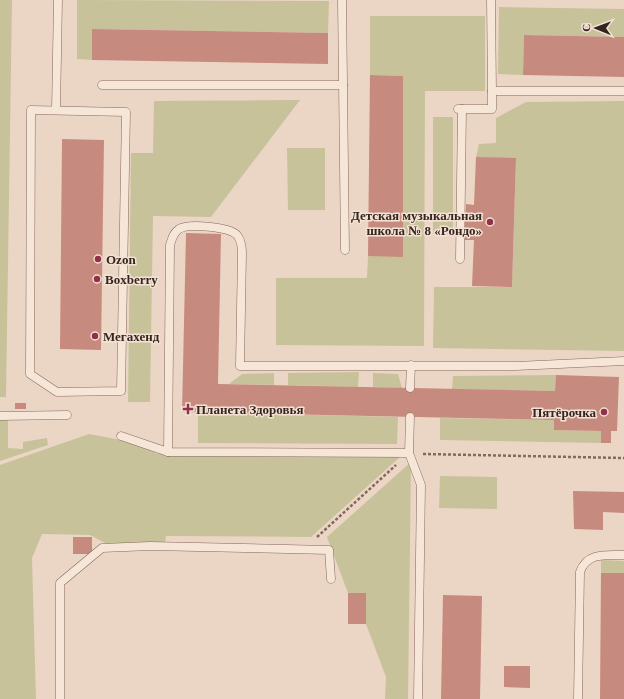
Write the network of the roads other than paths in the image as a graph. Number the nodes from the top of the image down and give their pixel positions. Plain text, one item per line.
1 (58, 0) edge
2 (342, 0) edge
3 (491, 0) edge
4 (102, 85) dead end
5 (343, 86) junction
6 (492, 91) junction
7 (624, 91) edge
8 (56, 110) junction
9 (345, 250) dead end
10 (460, 259) dead end
11 (624, 361) edge
12 (411, 365) junction
13 (410, 388) dead end
14 (67, 415) dead end
15 (0, 416) edge
16 (410, 417) dead end
17 (121, 436) dead end
18 (168, 452) junction
19 (409, 454) junction
20 (624, 555) edge
21 (331, 579) dead end
22 (60, 699) edge
23 (418, 699) edge
24 (578, 699) edge

1 - 8 lane
2 - 5 lane
3 - 6 lane
4 - 5 lane
5 - 9 lane
6 - 7 lane
6 - 10 lane
8 - 8 lane
11 - 12 lane
12 - 13 lane
12 - 18 lane
14 - 15 lane
16 - 19 lane
17 - 18 lane
18 - 19 lane
19 - 23 lane
20 - 24 lane
21 - 22 lane

